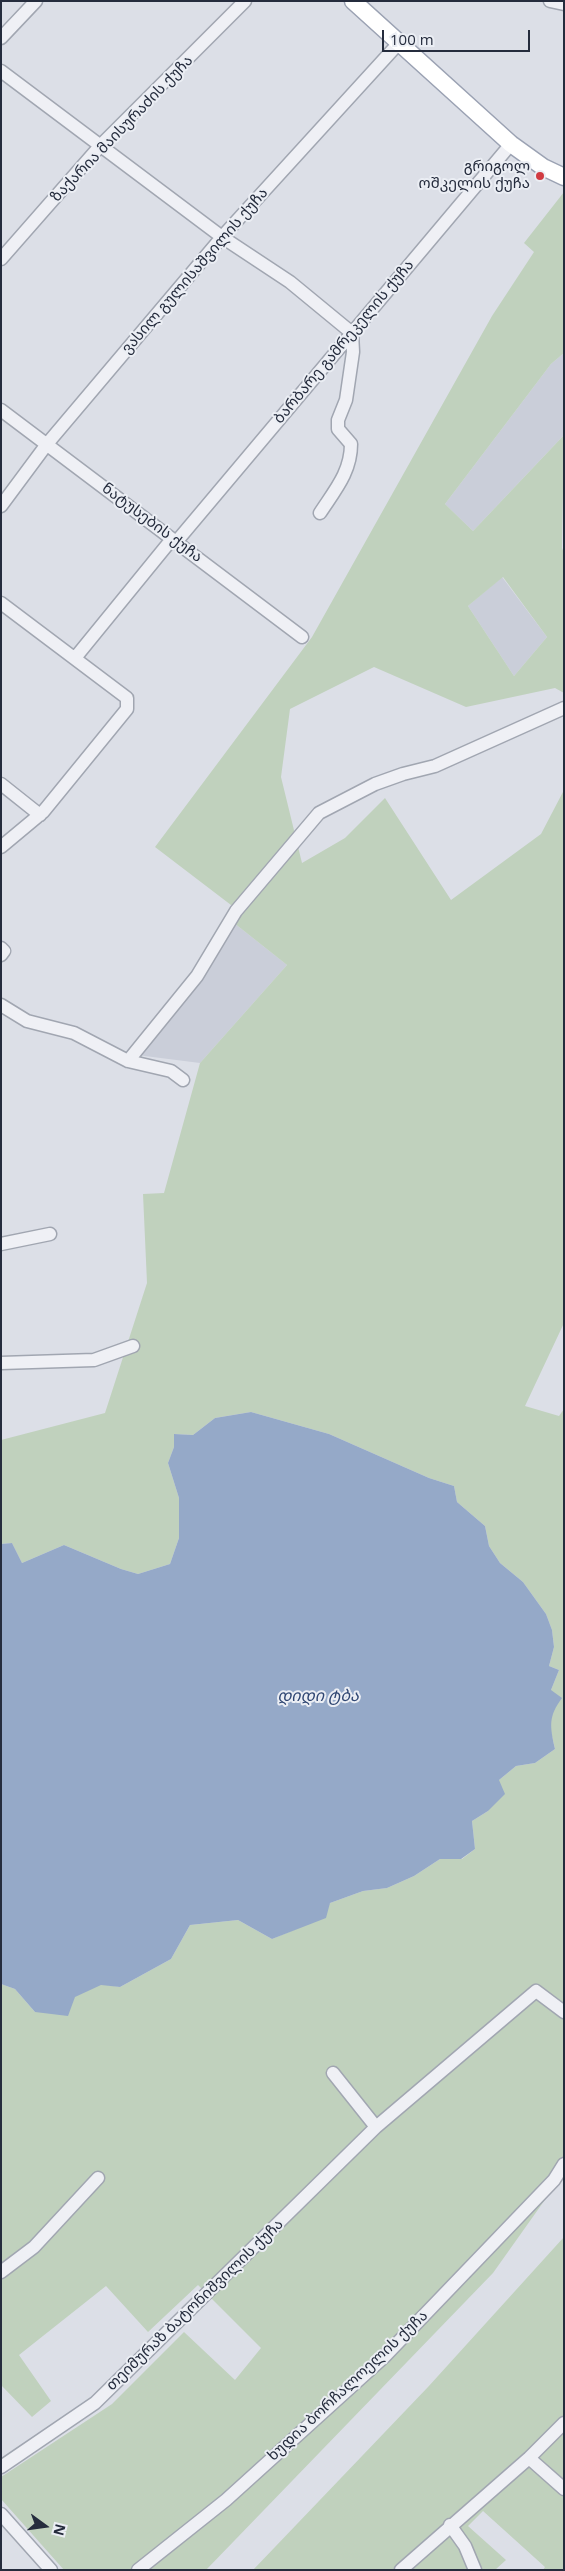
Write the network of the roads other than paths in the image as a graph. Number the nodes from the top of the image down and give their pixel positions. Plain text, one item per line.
1 (36, 1) edge
2 (245, 1) edge
3 (353, 1) edge
4 (550, 1) edge
5 (564, 4) edge
6 (1, 38) edge
7 (398, 44) junction
8 (1, 71) edge
9 (511, 144) junction
10 (101, 146) junction
11 (564, 177) edge
12 (222, 237) junction
13 (1, 259) edge
14 (352, 333) junction
15 (1, 410) edge
16 (48, 444) junction
17 (1, 506) edge
18 (320, 513) dead end
19 (175, 540) junction
20 (1, 603) edge
21 (302, 637) dead end
22 (75, 658) junction
23 (564, 708) edge
24 (1, 784) edge
25 (40, 815) junction
26 (1, 847) edge
27 (1, 948) edge
28 (1, 955) edge
29 (1, 1005) edge
30 (128, 1060) junction
31 (183, 1080) dead end
32 (50, 1234) dead end
33 (1, 1244) edge
34 (133, 1346) dead end
35 (1, 1363) edge
36 (564, 2012) edge
37 (332, 2073) dead end
38 (376, 2127) junction
39 (564, 2164) edge
40 (98, 2178) dead end
41 (1, 2272) edge
42 (564, 2422) edge
43 (530, 2458) junction
44 (1, 2467) edge
45 (564, 2489) edge
46 (1, 2514) edge
47 (450, 2525) junction
48 (51, 2570) edge
49 (138, 2570) edge
50 (401, 2570) edge
51 (475, 2570) edge

1 - 6 street
2 - 10 street, ზაქარია მაისურაძის ქუჩა
3 - 7 main road
4 - 5 street
7 - 9 main road
7 - 12 street, ვასილ გულისაშვილის ქუჩა
8 - 10 street
9 - 11 main road
9 - 14 street, ბარბარე გამრეკელის ქუჩა
10 - 12 street
10 - 13 street, ზაქარია მაისურაძის ქუჩა
12 - 14 street
12 - 16 street, ვასილ გულისაშვილის ქუჩა
14 - 18 street
14 - 19 street, ბარბარე გამრეკელის ქუჩა
15 - 16 street, ნატუსების ქუჩა
16 - 17 street, ვასილ გულისაშვილის ქუჩა
16 - 19 street, ნატუსების ქუჩა
19 - 21 street, ნატუსების ქუჩა
19 - 22 street, ბარბარე გამრეკელის ქუჩა
20 - 22 street
22 - 25 street
23 - 30 street
24 - 25 street
25 - 26 street
27 - 28 street
29 - 30 street
30 - 31 street
32 - 33 street
34 - 35 street
36 - 38 street, თეიმურაზ ბატონიშვილის ქუჩა
37 - 38 street
38 - 44 street, თეიმურაზ ბატონიშვილის ქუჩა
39 - 49 street, ხუდია ბორჩალოელის ქუჩა
40 - 41 street
42 - 43 street
43 - 45 street
43 - 47 street
46 - 48 street
47 - 50 street
47 - 51 street

